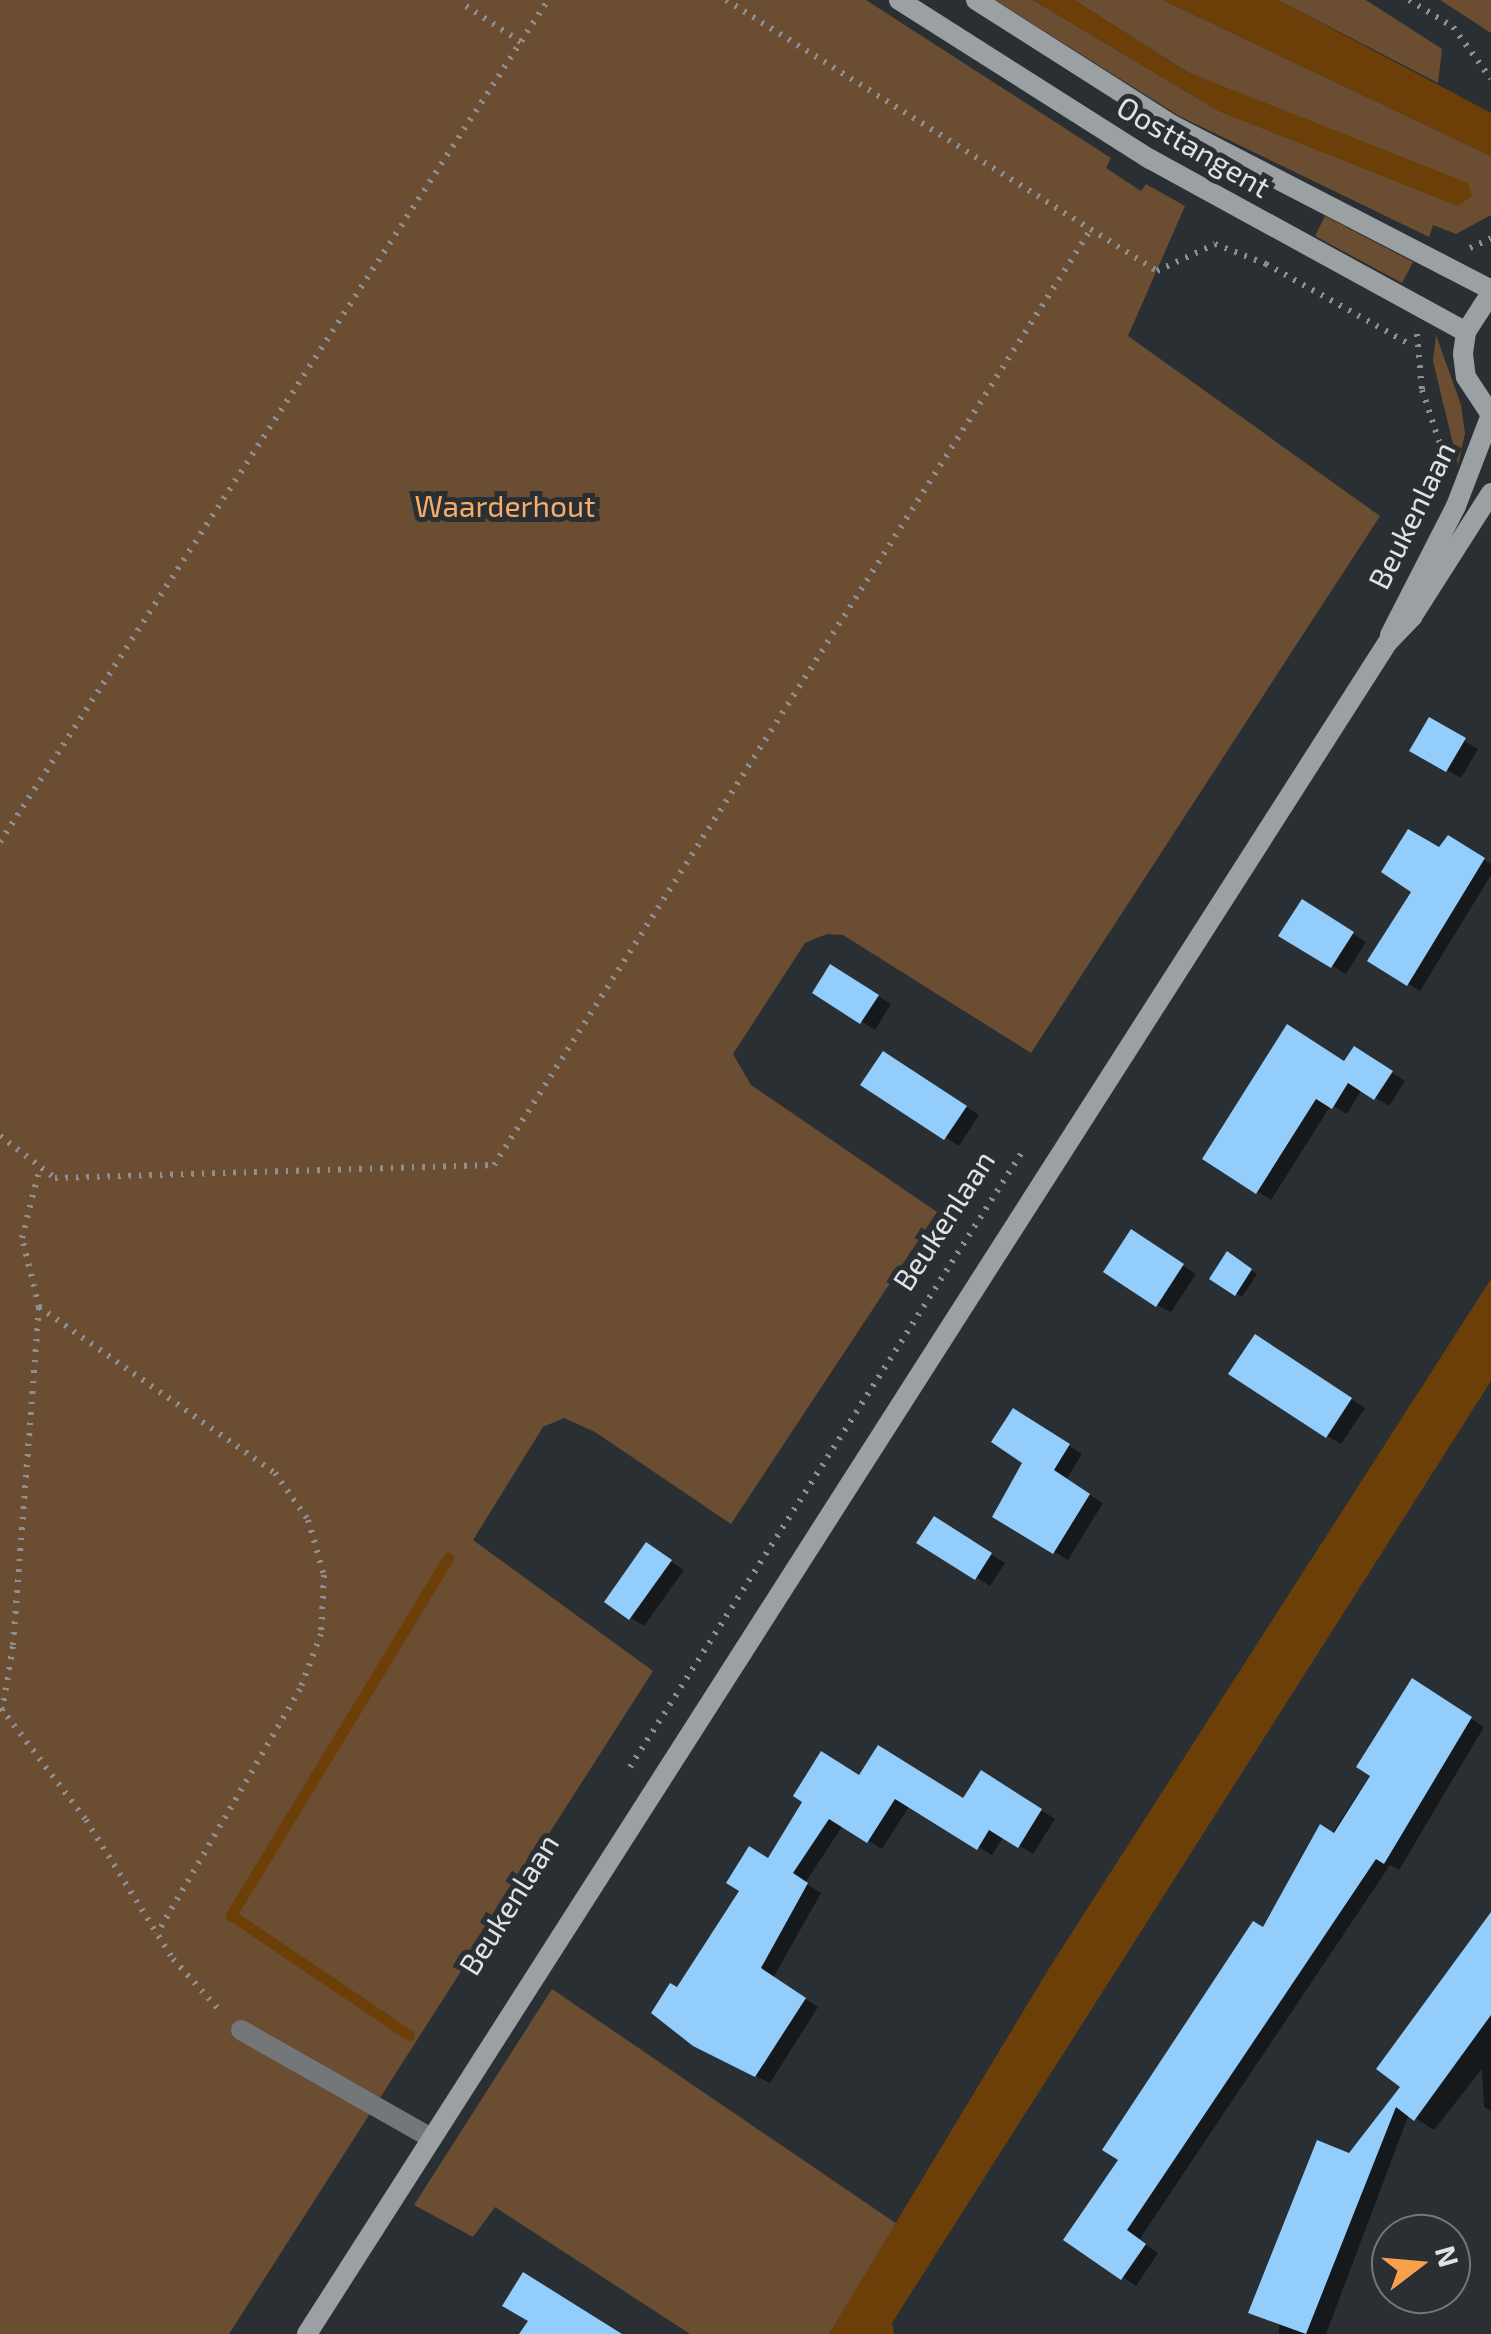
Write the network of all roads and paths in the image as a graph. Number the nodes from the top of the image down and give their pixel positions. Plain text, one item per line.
1 (548, 0) edge
2 (726, 0) edge
3 (900, 0) edge
4 (976, 0) edge
5 (1409, 0) edge
6 (466, 6) dead end
7 (521, 42) junction
8 (1491, 79) edge
9 (1091, 229) junction
10 (1491, 291) edge
11 (1466, 332) junction
12 (1491, 415) edge
13 (1441, 469) dead end
14 (1491, 492) edge
15 (1388, 642) junction
16 (0, 842) edge
17 (0, 1136) edge
18 (1030, 1140) dead end
19 (40, 1167) junction
20 (39, 1306) junction
21 (1, 1709) edge
22 (622, 1778) dead end
23 (157, 1934) junction
24 (241, 2030) joint
25 (430, 2138) junction
26 (307, 2334) edge

1 - 7 path
2 - 9 path
3 - 11 street, Oosttangent
4 - 10 street, Oosttangent
5 - 8 path
6 - 7 path
7 - 16 path
9 - 13 path, Beukenlaan
9 - 19 path
10 - 11 street
11 - 12 street
12 - 15 street, Beukenlaan
14 - 15 street, Beukenlaan
15 - 25 street, Beukenlaan
17 - 19 path
18 - 22 path, Beukenlaan
19 - 20 path
20 - 21 path
20 - 23 path
21 - 23 path
23 - 24 path
24 - 25 lane
25 - 26 street, Beukenlaan

